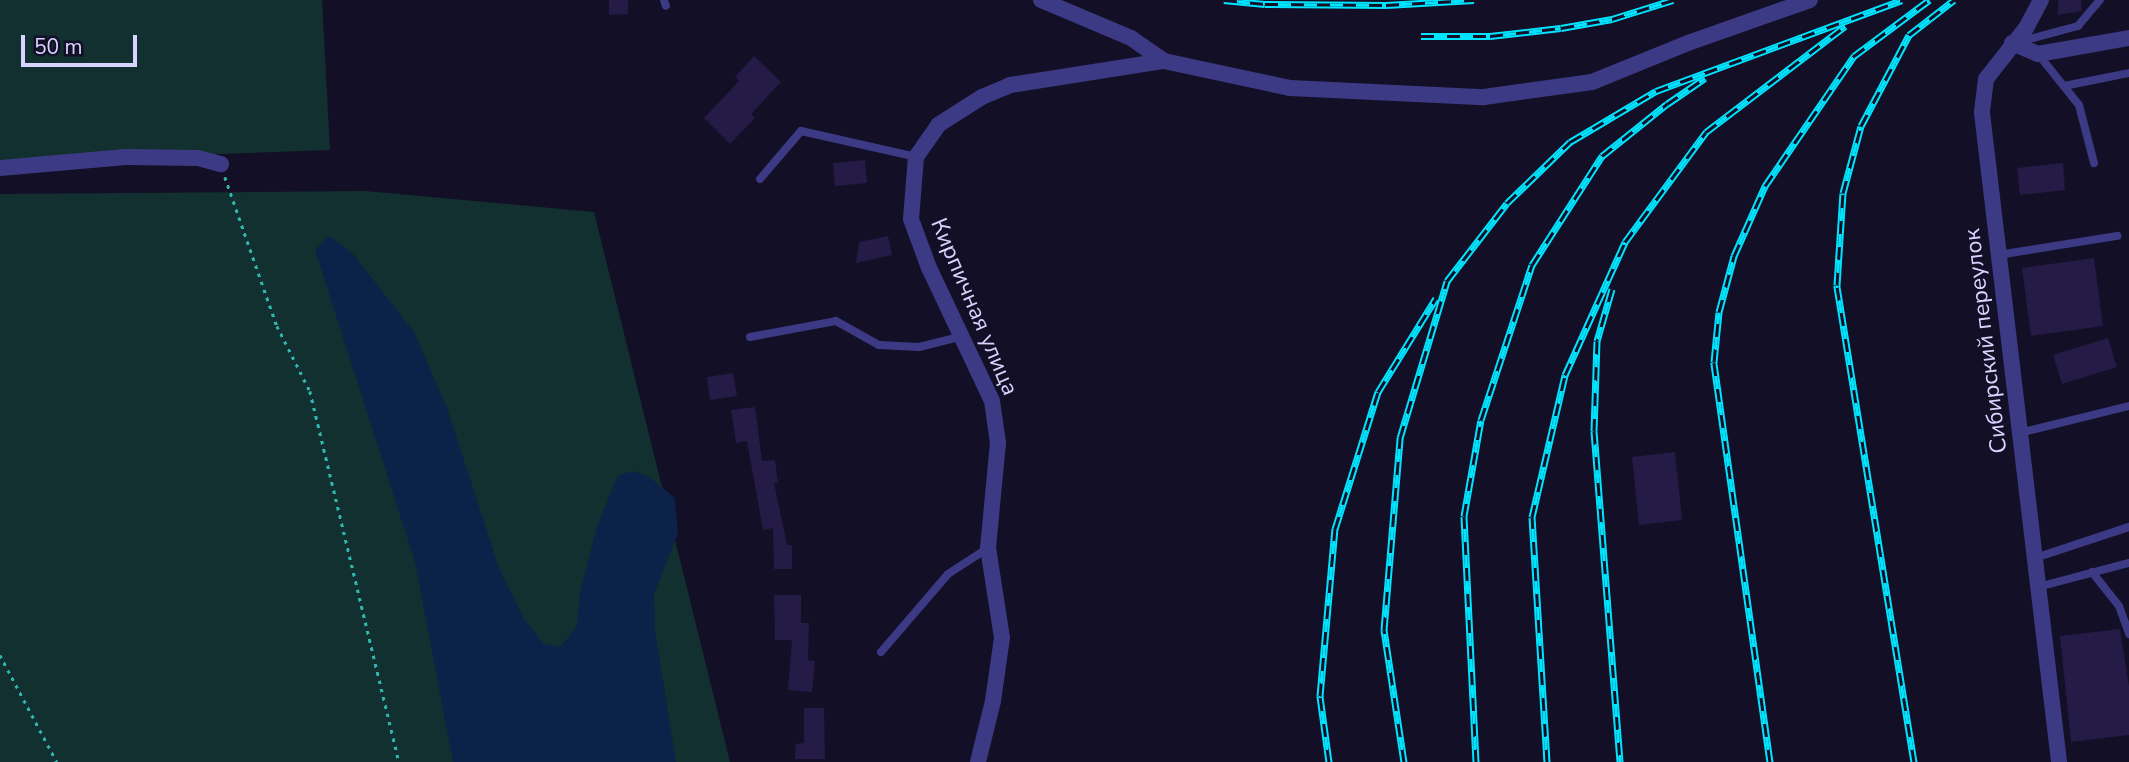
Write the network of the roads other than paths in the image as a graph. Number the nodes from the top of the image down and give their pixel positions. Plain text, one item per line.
1 (1041, 0) edge
2 (1810, 0) edge
3 (2041, 0) edge
4 (2100, 0) edge
5 (2129, 38) edge
6 (2012, 43) junction
7 (2038, 54) junction
8 (1164, 61) junction
9 (2129, 72) edge
10 (2064, 86) junction
11 (916, 157) junction
12 (2094, 163) dead end
13 (221, 164) road end
14 (0, 168) edge
15 (760, 179) dead end
16 (2117, 236) dead end
17 (1998, 255) junction
18 (963, 335) junction
19 (750, 337) dead end
20 (2129, 406) edge
21 (2019, 433) junction
22 (2129, 527) edge
23 (988, 548) junction
24 (2035, 558) junction
25 (2129, 563) edge
26 (2092, 572) junction
27 (2038, 587) junction
28 (2129, 634) edge
29 (881, 652) dead end
30 (978, 762) edge
31 (2059, 762) edge

1 - 8 street
2 - 8 street
3 - 6 street, Сибирский переулок
4 - 6 lane
5 - 7 street
6 - 7 street
6 - 17 street, Сибирский переулок
7 - 10 lane
8 - 11 street, Кирпичная улица
9 - 10 lane
10 - 12 lane
11 - 15 lane
11 - 18 street, Кирпичная улица
13 - 14 street
16 - 17 lane
17 - 21 street, Сибирский переулок
18 - 19 lane
18 - 23 street, Кирпичная улица
20 - 21 lane
21 - 24 street, Сибирский переулок
22 - 24 lane
23 - 29 lane
23 - 30 street, Кирпичная улица
24 - 27 street, Сибирский переулок
25 - 26 lane
26 - 27 lane
26 - 28 lane
27 - 31 street, Сибирский переулок

